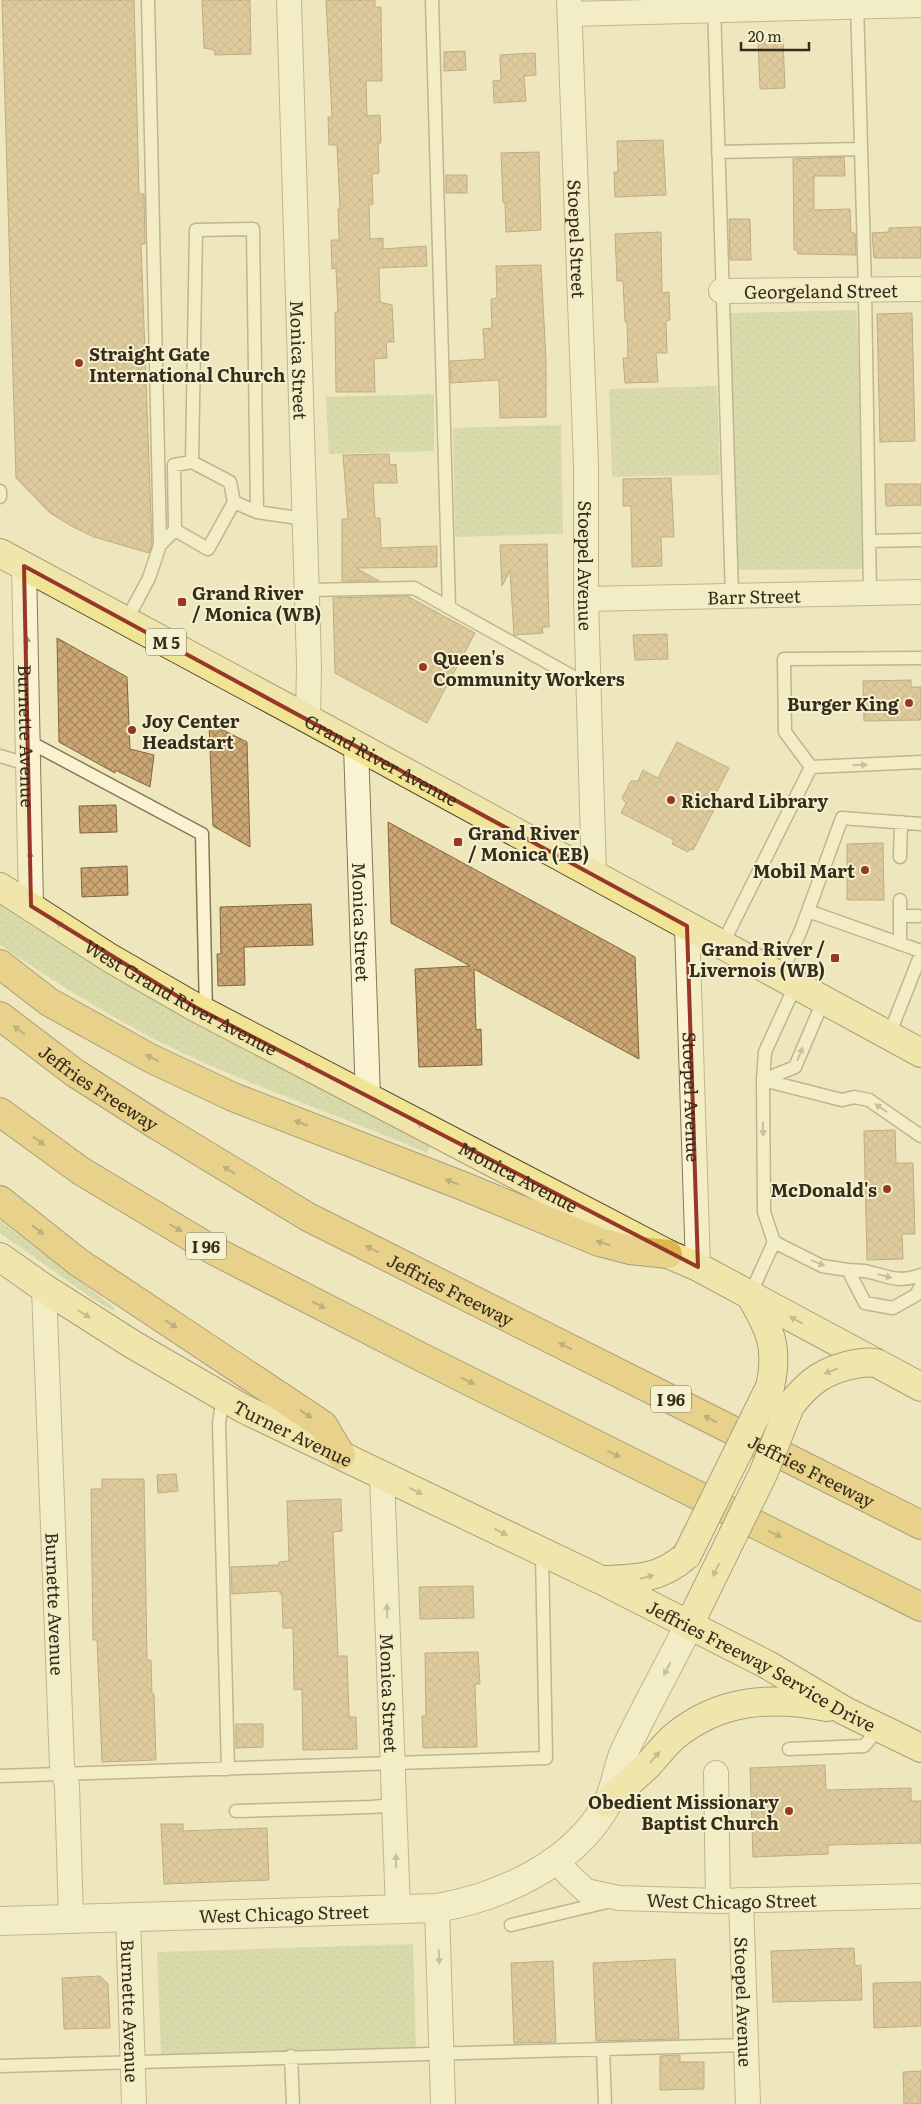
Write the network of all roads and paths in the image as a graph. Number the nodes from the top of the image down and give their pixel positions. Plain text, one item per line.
1 (148, 0) edge
2 (288, 0) edge
3 (432, 0) edge
4 (857, 3) edge
5 (714, 5) edge
6 (921, 5) edge
7 (569, 7) edge
8 (861, 148) junction
9 (718, 152) junction
10 (921, 289) edge
11 (865, 290) junction
12 (721, 291) junction
13 (192, 462) junction
14 (586, 465) joint
15 (0, 492) edge
16 (0, 497) edge
17 (234, 502) junction
18 (257, 512) junction
19 (305, 519) junction
20 (175, 530) junction
21 (921, 540) edge
22 (869, 541) junction
23 (160, 545) junction
24 (0, 553) edge
25 (24, 566) junction
26 (307, 590) junction
27 (921, 592) edge
28 (870, 593) junction
29 (732, 596) junction
30 (586, 599) junction
31 (449, 607) junction
32 (126, 621) junction
33 (921, 658) edge
34 (588, 684) junction
35 (308, 719) junction
36 (356, 746) junction
37 (28, 752) junction
38 (0, 756) edge
39 (921, 762) edge
40 (811, 767) junction
41 (901, 822) junction
42 (921, 824) edge
43 (900, 857) dead end
44 (594, 876) junction
45 (0, 887) edge
46 (900, 900) dead end
47 (31, 906) junction
48 (808, 911) junction
49 (900, 916) junction
50 (918, 916) dead end
51 (687, 926) junction
52 (900, 944) junction
53 (722, 945) junction
54 (921, 953) edge
55 (0, 964) edge
56 (788, 980) junction
57 (824, 999) junction
58 (206, 1013) junction
59 (0, 1016) edge
60 (889, 1036) junction
61 (921, 1053) edge
62 (763, 1080) junction
63 (368, 1098) junction
64 (0, 1112) edge
65 (921, 1136) edge
66 (0, 1200) edge
67 (774, 1242) junction
68 (668, 1254) junction
69 (0, 1257) edge
70 (698, 1267) junction
71 (848, 1270) junction
72 (921, 1275) edge
73 (921, 1286) edge
74 (44, 1288) junction
75 (750, 1295) junction
76 (879, 1364) junction
77 (921, 1387) edge
78 (223, 1397) junction
79 (341, 1455) junction
80 (382, 1475) junction
81 (921, 1525) edge
82 (542, 1552) junction
83 (601, 1580) junction
84 (921, 1607) edge
85 (694, 1615) junction
86 (845, 1711) junction
87 (880, 1727) junction
88 (921, 1748) edge
89 (789, 1749) dead end
90 (392, 1763) junction
91 (228, 1769) junction
92 (716, 1773) dead end
93 (64, 1774) junction
94 (0, 1776) edge
95 (607, 1803) junction
96 (394, 1804) junction
97 (236, 1810) dead end
98 (557, 1860) junction
99 (586, 1890) junction
100 (921, 1896) edge
101 (619, 1898) junction
102 (730, 1901) junction
103 (438, 1908) junction
104 (398, 1910) junction
105 (128, 1917) junction
106 (72, 1919) junction
107 (0, 1921) edge
108 (746, 2045) junction
109 (603, 2048) junction
110 (442, 2052) junction
111 (291, 2056) junction
112 (133, 2061) junction
113 (0, 2066) edge
114 (134, 2104) edge
115 (293, 2104) edge
116 (443, 2104) edge
117 (604, 2104) edge
118 (748, 2104) edge

1 - 23 lane
2 - 19 street, Monica Street
3 - 31 lane
4 - 5 street
4 - 6 street
4 - 8 lane
5 - 7 street
5 - 9 lane
7 - 14 street, Stoepel Street
8 - 9 lane
8 - 11 lane
9 - 12 lane
10 - 11 street, Georgeland Street
11 - 12 street, Georgeland Street
11 - 22 lane
12 - 29 lane
13 - 17 lane
13 - 18 lane
13 - 20 lane
14 - 30 street, Stoepel Avenue
15 - 16 lane
17 - 18 lane
17 - 20 lane
18 - 19 lane
19 - 26 street, Monica Street
20 - 23 lane
21 - 22 lane
22 - 28 lane
23 - 32 lane
24 - 25 main road, Grand River Avenue / M 5
25 - 32 main road, Grand River Avenue / M 5
37 -> 25 street, Burnette Avenue
26 - 31 lane
26 - 35 street, Monica Street
27 - 28 street, Barr Street
28 - 29 street, Barr Street
29 - 30 street, Barr Street
30 - 34 street, Stoepel Avenue
31 - 34 lane
32 - 35 main road, Grand River Avenue / M 5
33 - 40 lane
34 - 44 street, Stoepel Avenue
35 - 36 main road, Grand River Avenue / M 5
36 - 44 main road, Grand River Avenue / M 5
36 - 63 street, Monica Street
37 - 38 lane
47 -> 37 street, Burnette Avenue
37 - 58 lane
40 -> 39 lane
40 - 53 lane
41 - 42 lane
41 - 43 lane
41 - 48 lane
44 - 51 main road, Grand River Avenue / M 5
45 - 47 main road, West Grand River Avenue
46 - 49 lane
58 -> 47 main road, West Grand River Avenue
48 - 52 lane
48 - 56 lane
49 - 50 lane
49 - 52 lane
51 - 53 main road, Grand River Avenue / M 5
51 - 70 street, Stoepel Avenue
52 - 54 lane
53 - 56 main road, Grand River Avenue / M 5
54 - 60 lane
68 -> 55 highway
56 - 57 main road, Grand River Avenue / M 5
56 - 62 lane
57 - 60 main road, Grand River Avenue / M 5
62 -> 57 lane
63 -> 58 main road, West Grand River Avenue
81 -> 59 highway, Jeffries Freeway / I 96
60 - 61 main road, Grand River Avenue / M 5
65 -> 62 lane
62 -> 67 lane
68 -> 63 main road, Monica Avenue
64 -> 84 highway, I 96
66 -> 79 highway
67 -> 71 lane
67 - 75 lane
68 - 70 main road
69 - 74 main road, Turner Avenue
70 - 75 main road
71 -> 72 lane
71 - 73 lane
74 -> 78 main road, Turner Avenue
74 - 93 street, Burnette Avenue
76 -> 75 main road
83 -> 75 main road, bridge
76 - 77 main road
76 -> 85 main road, bridge
78 - 79 main road, Turner Avenue
78 - 91 lane
79 - 80 main road, Turner Avenue
80 -> 82 main road, Turner Avenue
90 -> 80 street, Monica Street
82 - 83 main road, Turner Avenue
82 - 90 lane
83 - 85 main road, Jeffries Freeway Service Drive
85 - 86 main road, Jeffries Freeway Service Drive
85 -> 95 street, West Chicago Street
86 - 87 main road, Jeffries Freeway Service Drive
95 -> 86 main road
87 - 88 main road, Jeffries Freeway Service Drive
87 - 89 lane
90 - 91 lane
90 - 96 street, Monica Street
91 - 93 lane
92 - 102 street, Stoepel Avenue
93 - 94 lane
93 - 106 street, Burnette Avenue
95 - 98 street, West Chicago Street
96 - 97 lane
104 -> 96 street, Monica Street
98 - 99 street, West Chicago Street
98 - 103 street, West Chicago Street
99 - 101 street, West Chicago Street
99 - 101 lane
100 - 102 street, West Chicago Street
101 - 102 street, West Chicago Street
102 - 108 street, Stoepel Avenue
103 - 104 street, West Chicago Street
103 -> 110 street
104 - 105 street, West Chicago Street
105 - 106 street, West Chicago Street
105 - 112 street, Burnette Avenue
106 - 107 street, West Chicago Street
108 - 109 lane
108 - 118 street, Stoepel Avenue
109 - 110 lane
109 - 117 lane
110 - 111 lane
110 - 116 street
111 - 112 lane
111 - 115 lane
112 - 113 lane
112 - 114 street, Burnette Avenue

